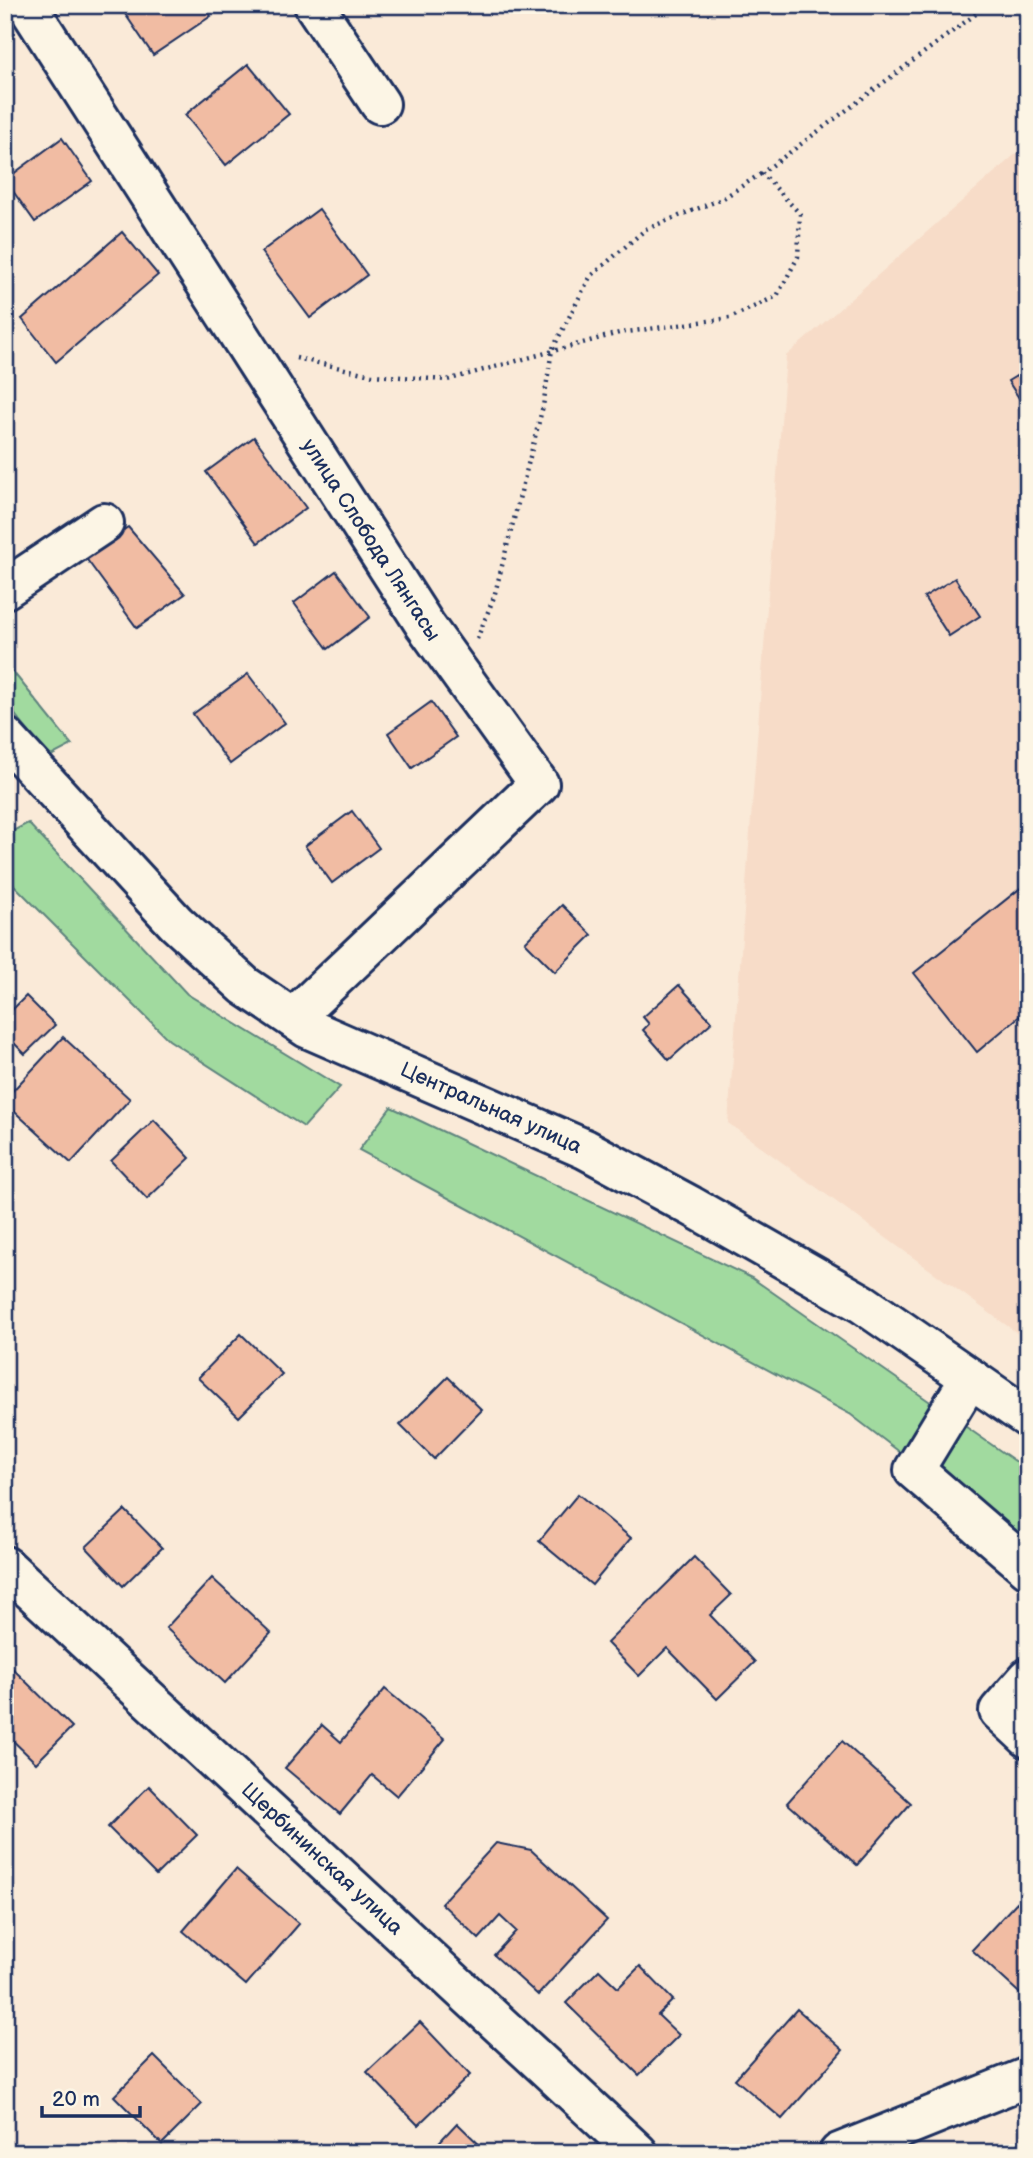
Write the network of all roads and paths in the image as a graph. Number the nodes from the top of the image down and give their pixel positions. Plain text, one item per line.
1 (27, 5) edge
2 (314, 5) edge
3 (988, 5) edge
4 (380, 104) dead end
5 (762, 173) junction
6 (552, 350) junction
7 (286, 354) dead end
8 (104, 523) dead end
9 (5, 589) edge
10 (461, 675) junction
11 (5, 737) edge
12 (293, 1018) junction
13 (970, 1378) junction
14 (1028, 1418) edge
15 (5, 1566) edge
16 (1028, 1568) edge
17 (1028, 1678) edge
18 (1028, 1738) edge
19 (1028, 2077) edge
20 (638, 2153) edge
21 (839, 2153) edge

1 - 10 street, улица Слобода Лянгасы
2 - 4 street
3 - 5 path
5 - 6 path
5 - 6 path
6 - 7 path
6 - 10 path
8 - 9 street
10 - 12 street, улица Слобода Лянгасы
11 - 12 street, Центральная улица
12 - 13 street, Центральная улица
13 - 14 street, Центральная улица
13 - 16 street
15 - 20 street, Щербининская улица
17 - 18 street
19 - 21 street

